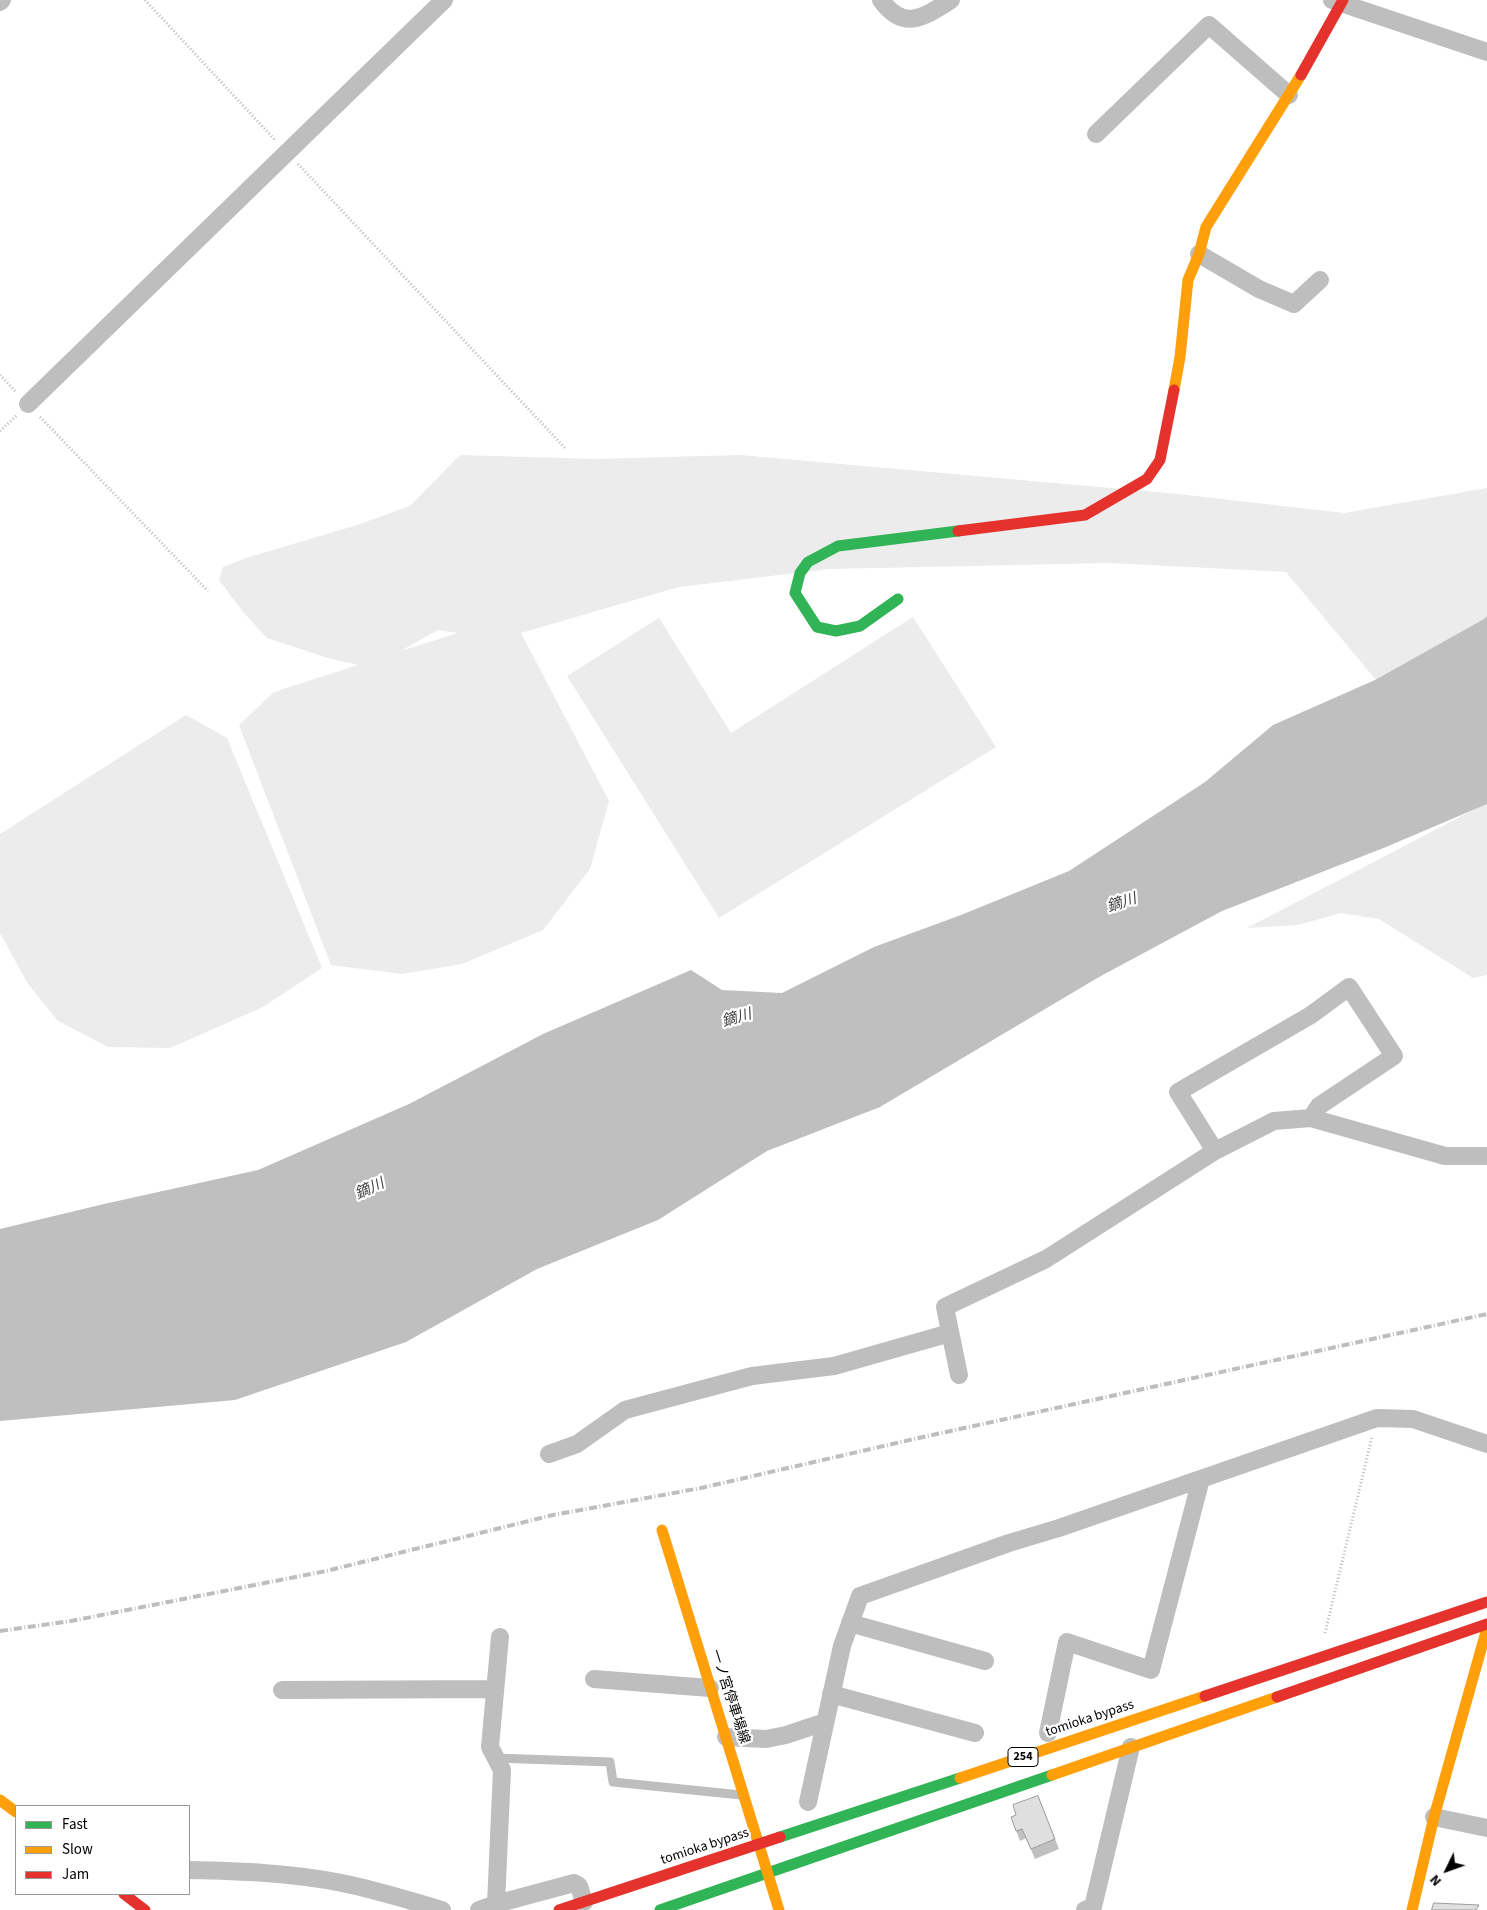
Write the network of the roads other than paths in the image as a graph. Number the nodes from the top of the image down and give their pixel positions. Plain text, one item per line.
1 (444, 0) edge
2 (881, 0) edge
3 (951, 0) edge
4 (1339, 1) edge
5 (1487, 52) edge
6 (1289, 95) junction
7 (1096, 134) dead end
8 (1199, 254) junction
9 (1320, 280) dead end
10 (28, 404) road end
11 (898, 599) dead end
12 (1311, 1118) junction
13 (1215, 1151) junction
14 (1487, 1156) edge
15 (950, 1333) junction
16 (959, 1375) dead end
17 (1487, 1444) edge
18 (549, 1454) dead end
19 (1201, 1478) junction
20 (662, 1530) dead end
21 (1487, 1602) edge
22 (850, 1623) junction
23 (1487, 1626) edge
24 (500, 1637) dead end
25 (985, 1660) dead end
26 (594, 1679) dead end
27 (710, 1688) junction
28 (495, 1689) junction
29 (282, 1690) dead end
30 (831, 1694) junction
31 (824, 1722) junction
32 (1048, 1733) dead end
33 (975, 1734) dead end
34 (726, 1737) junction
35 (1131, 1747) junction
36 (495, 1758) junction
37 (744, 1796) junction
38 (0, 1800) edge
39 (808, 1802) dead end
40 (15, 1811) edge
41 (1434, 1817) junction
42 (1487, 1828) edge
43 (758, 1845) junction
44 (190, 1870) edge
45 (768, 1872) junction
46 (125, 1895) edge
47 (496, 1904) junction
48 (574, 1907) edge
49 (146, 1910) edge
50 (442, 1910) edge
51 (479, 1910) edge
52 (660, 1910) edge
53 (779, 1910) edge
54 (1085, 1910) edge
55 (1412, 1910) edge

1 - 10 street
2 - 3 street
4 - 5 street
4 - 6 main road
6 - 7 street
6 - 8 main road
8 - 9 street
8 - 11 main road
12 - 13 street
12 - 13 street
12 - 14 street
13 - 15 street
15 - 16 street
15 - 18 street
17 - 19 street
19 - 22 street
19 - 32 street
20 - 27 main road, 一ノ宮停車場線
21 - 43 main road, tomioka bypass / 254
22 - 25 street
22 - 30 street
23 - 35 main road, 254
23 - 41 main road
24 - 28 street
26 - 27 street
27 - 34 main road, 一ノ宮停車場線
28 - 29 street
28 - 36 street
30 - 31 street
30 - 33 street
31 - 34 street
31 - 39 street
34 - 37 main road, 一ノ宮停車場線
35 - 45 main road, 254
35 - 54 street
36 - 37 lane
36 - 47 street
37 - 43 main road, 一ノ宮停車場線
38 - 40 main road
41 - 42 street
41 - 55 main road
43 - 45 main road, 一ノ宮停車場線
43 - 48 main road, tomioka bypass / 254
44 - 50 street
45 - 52 main road, 254
45 - 53 main road, 一ノ宮停車場線
46 - 49 main road
47 - 48 street
47 - 51 street

